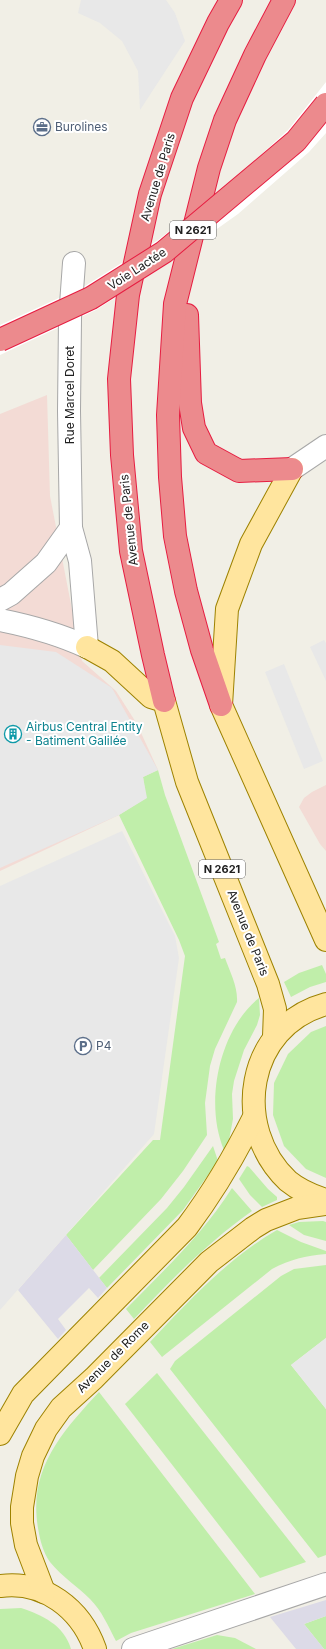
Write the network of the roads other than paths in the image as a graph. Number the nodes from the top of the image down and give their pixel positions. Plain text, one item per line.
1 (231, 0) edge
2 (284, 0) edge
3 (326, 104) edge
4 (186, 258) junction
5 (74, 263) dead end
6 (0, 340) edge
7 (326, 446) edge
8 (292, 469) junction
9 (71, 528) junction
10 (0, 600) edge
11 (0, 620) edge
12 (87, 648) junction
13 (164, 701) junction
14 (221, 705) junction
15 (326, 940) edge
16 (326, 1004) edge
17 (274, 1037) junction
18 (254, 1117) junction
19 (326, 1200) edge
20 (326, 1204) edge
21 (0, 1434) edge
22 (326, 1584) edge
23 (0, 1586) edge
24 (44, 1592) junction
25 (95, 1649) edge
26 (133, 1649) edge

1 - 13 highway, Avenue de Paris / N 2621
2 - 4 highway, N 2621
3 - 6 highway, Voie Lactée, bridge
4 - 8 highway
4 - 14 highway, N 2621
5 - 9 street, Rue Marcel Doret
7 - 8 street
8 - 14 main road
9 - 10 street
9 - 12 street, Rue Marcel Doret
11 - 12 street
12 - 13 main road
13 - 17 main road, Avenue de Paris / N 2621
14 - 15 main road, N 2621
16 - 17 main road
17 - 18 main road
18 - 19 main road
18 - 21 main road
20 - 24 main road, Avenue de Rome
22 - 26 street
23 - 24 main road
24 - 25 main road

